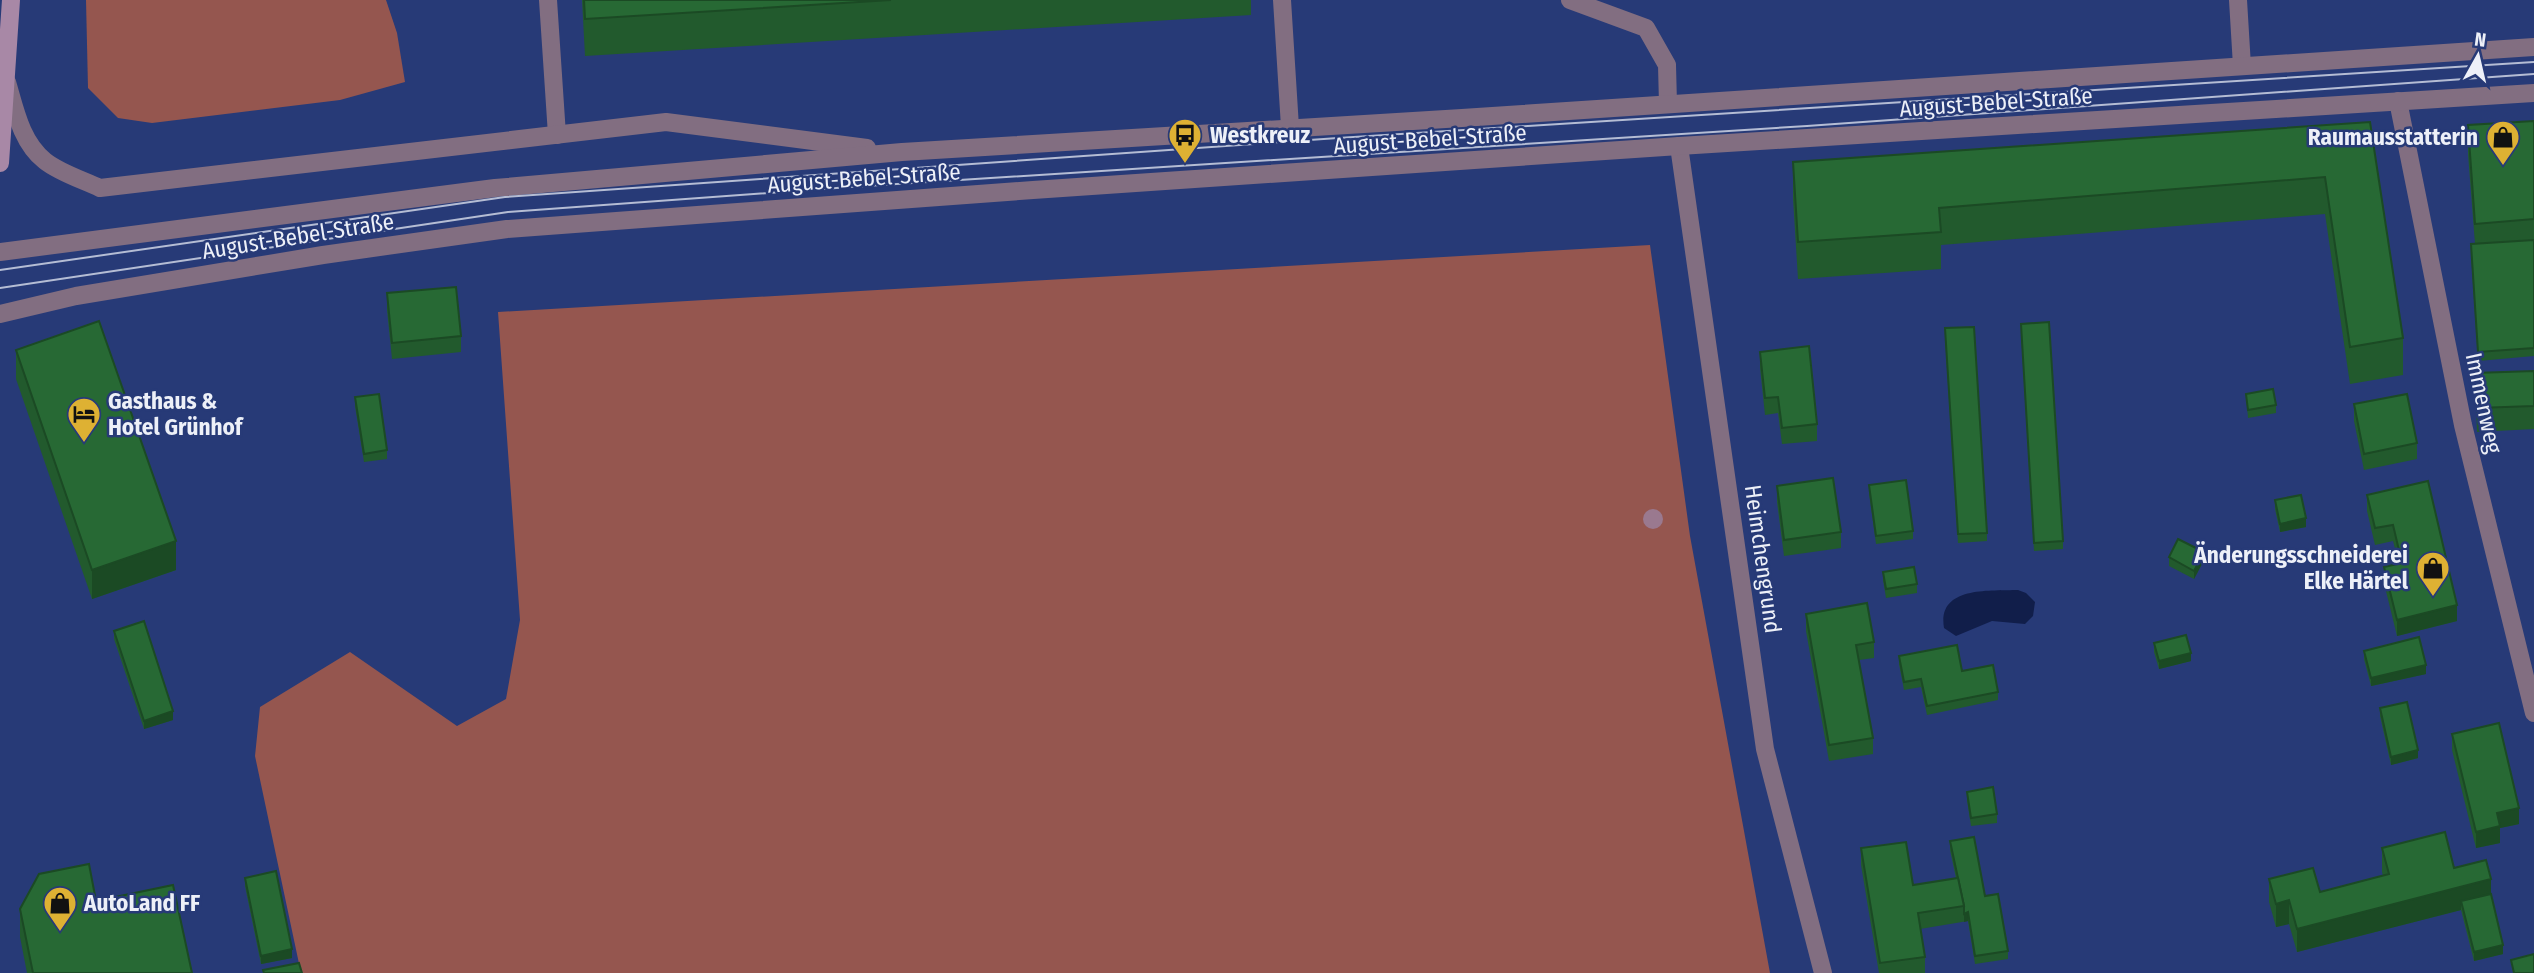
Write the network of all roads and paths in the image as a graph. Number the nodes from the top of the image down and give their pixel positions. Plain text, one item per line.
1 (10, 0) edge
2 (548, 0) edge
3 (1282, 0) edge
4 (1570, 0) edge
5 (2238, 0) edge
6 (2534, 47) edge
7 (2242, 66) junction
8 (6, 79) junction
9 (2534, 93) edge
10 (2398, 101) junction
11 (1668, 104) junction
12 (1290, 127) junction
13 (556, 135) junction
14 (1679, 146) junction
15 (902, 152) junction
16 (0, 163) edge
17 (0, 253) edge
18 (0, 314) edge
19 (2534, 713) edge
20 (1824, 973) edge

1 - 8 main road
2 - 13 street
3 - 12 street
4 - 11 street
5 - 7 street
6 - 7 street, August-Bebel-Straße
7 - 11 street, August-Bebel-Straße
8 - 13 street
8 - 16 main road
9 - 10 street, August-Bebel-Straße
10 - 14 street, August-Bebel-Straße
10 - 19 street, Immenweg
11 - 12 street, August-Bebel-Straße
12 - 15 street, August-Bebel-Straße
13 - 15 street
14 - 18 street, August-Bebel-Straße
14 - 20 street, Heimchengrund
15 - 17 street, August-Bebel-Straße

